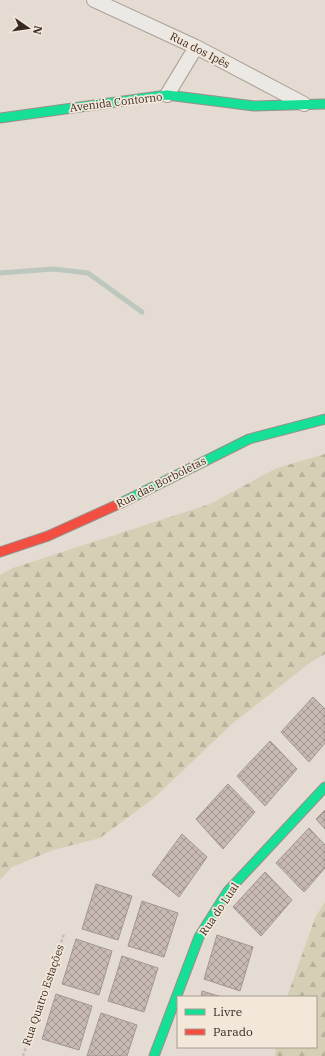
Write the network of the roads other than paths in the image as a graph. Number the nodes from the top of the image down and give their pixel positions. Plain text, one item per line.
1 (94, 0) edge
2 (196, 47) junction
3 (167, 95) junction
4 (325, 103) edge
5 (304, 104) junction
6 (0, 118) edge
7 (325, 419) edge
8 (0, 552) edge
9 (325, 787) edge
10 (154, 1056) edge

1 - 2 street, Rua dos Ipês
2 - 3 street
2 - 5 street, Rua dos Ipês
3 - 5 street, Avenida Contorno
3 - 6 street, Avenida Contorno
4 - 5 street, Avenida Contorno
7 - 8 street, Rua das Borboletas
9 - 10 street, Rua do Lual

